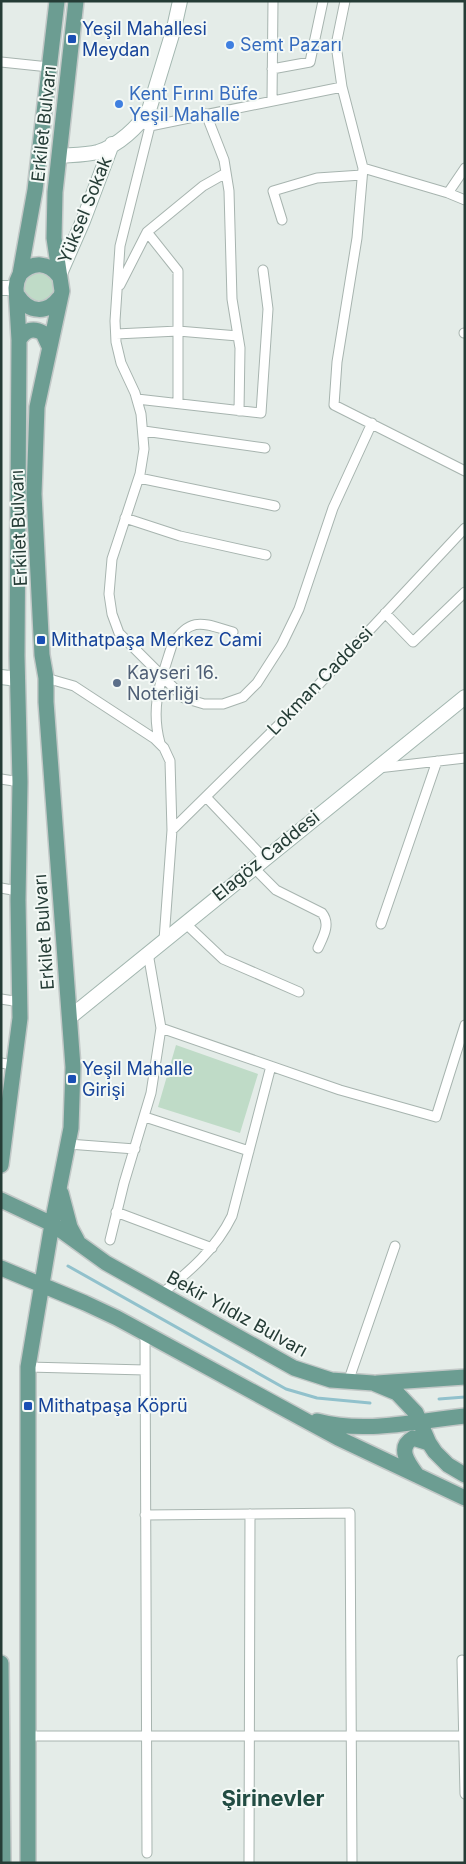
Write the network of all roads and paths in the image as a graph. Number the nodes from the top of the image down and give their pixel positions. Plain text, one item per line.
1 (58, 1) edge
2 (76, 1) edge
3 (180, 1) edge
4 (273, 1) edge
5 (323, 1) edge
6 (345, 1) edge
7 (1, 62) edge
8 (49, 67) junction
9 (272, 69) junction
10 (342, 86) junction
11 (272, 100) junction
12 (206, 114) junction
13 (145, 125) junction
14 (112, 144) junction
15 (98, 152) junction
16 (59, 156) junction
17 (465, 168) edge
18 (362, 172) junction
19 (226, 173) junction
20 (55, 192) junction
21 (448, 193) junction
22 (465, 200) edge
23 (282, 220) dead end
24 (147, 232) junction
25 (263, 270) dead end
26 (59, 276) junction
27 (14, 286) edge
28 (118, 290) junction
29 (59, 298) junction
30 (178, 331) junction
31 (116, 334) junction
32 (238, 336) junction
33 (19, 340) junction
34 (49, 346) junction
35 (137, 399) junction
36 (178, 402) junction
37 (238, 411) junction
38 (372, 424) junction
39 (144, 431) junction
40 (265, 448) dead end
41 (465, 471) edge
42 (139, 478) junction
43 (275, 506) dead end
44 (125, 518) junction
45 (465, 528) edge
46 (266, 555) dead end
47 (465, 592) edge
48 (385, 613) junction
49 (233, 632) dead end
50 (162, 676) junction
51 (1, 677) edge
52 (46, 678) junction
53 (18, 679) junction
54 (465, 697) edge
55 (160, 743) junction
56 (465, 758) edge
57 (437, 761) junction
58 (375, 768) junction
59 (1, 779) edge
60 (20, 782) junction
61 (206, 797) junction
62 (172, 830) junction
63 (258, 863) junction
64 (1, 888) edge
65 (18, 890) junction
66 (185, 923) junction
67 (381, 924) dead end
68 (164, 940) junction
69 (318, 948) dead end
70 (148, 953) junction
71 (299, 992) dead end
72 (1, 999) edge
73 (20, 1002) junction
74 (69, 1018) junction
75 (465, 1025) edge
76 (161, 1028) junction
77 (7, 1064) edge
78 (271, 1066) junction
79 (10, 1098) junction
80 (1, 1114) edge
81 (145, 1117) junction
82 (68, 1144) junction
83 (135, 1149) junction
84 (249, 1151) junction
85 (1, 1165) edge
86 (60, 1185) junction
87 (1, 1200) edge
88 (116, 1212) junction
89 (52, 1224) junction
90 (110, 1240) dead end
91 (79, 1243) junction
92 (395, 1246) dead end
93 (212, 1248) junction
94 (1, 1268) edge
95 (42, 1284) junction
96 (161, 1294) junction
97 (145, 1333) junction
98 (28, 1367) junction
99 (145, 1370) junction
100 (465, 1377) edge
101 (348, 1382) junction
102 (373, 1383) junction
103 (294, 1414) junction
104 (465, 1416) edge
105 (420, 1421) junction
106 (429, 1442) junction
107 (465, 1475) edge
108 (417, 1476) junction
109 (465, 1498) edge
110 (250, 1514) junction
111 (146, 1515) junction
112 (465, 1661) edge
113 (1, 1663) edge
114 (29, 1736) junction
115 (146, 1736) junction
116 (250, 1736) junction
117 (351, 1736) junction
118 (463, 1736) junction
119 (2, 1752) edge
120 (464, 1776) edge
121 (465, 1794) edge
122 (147, 1853) dead end
123 (3, 1863) edge
124 (28, 1863) edge
125 (250, 1863) edge
126 (352, 1863) edge

1 - 8 main road, Erkilet Bulvarı
2 - 16 main road, Erkilet Bulvarı
3 - 13 street, Yüksel Sokak
4 - 9 street
5 - 9 street
6 - 10 street
7 - 8 street
8 - 27 main road, Erkilet Bulvarı
9 - 11 street
10 - 11 street
10 - 18 street
11 - 12 street
12 - 13 street
12 - 19 street
13 - 14 street, Yüksel Sokak
13 - 28 street
14 - 15 street, Yüksel Sokak
14 - 26 street, Yüksel Sokak
15 - 16 street, Yüksel Sokak
15 - 20 street
16 - 20 main road, Erkilet Bulvarı
17 - 21 street
18 - 21 street
18 - 23 street
18 - 38 street
19 - 24 street
19 - 32 street
20 - 26 main road, Erkilet Bulvarı
21 - 22 street
24 - 28 street
24 - 30 street
25 - 37 street
26 - 27 main road
26 - 29 main road, Erkilet Bulvarı
27 - 29 main road
27 - 33 main road, Erkilet Bulvarı
28 - 31 street
29 - 34 main road, Erkilet Bulvarı
30 - 31 street
30 - 32 street
30 - 36 street
31 - 35 street
32 - 37 street
33 - 34 main road
33 - 53 main road, Erkilet Bulvarı
34 - 52 main road, Erkilet Bulvarı
35 - 36 street
35 - 39 street
36 - 37 street
38 - 41 street
38 - 50 street
39 - 40 street
39 - 42 street
42 - 43 street
42 - 44 street
44 - 46 street
44 - 50 street
45 - 48 street, Lokman Caddesi
47 - 48 street
48 - 61 street, Lokman Caddesi
49 - 50 street
50 - 55 street
51 - 53 street
52 - 55 street
52 - 74 main road, Erkilet Bulvarı
53 - 60 main road, Erkilet Bulvarı
54 - 58 street, Elagöz Caddesi
55 - 62 street
56 - 57 street
57 - 58 street
57 - 67 street
58 - 63 street, Elagöz Caddesi
59 - 60 street
60 - 65 main road, Erkilet Bulvarı
61 - 62 street, Lokman Caddesi
61 - 63 street
62 - 68 street
63 - 66 street, Elagöz Caddesi
63 - 69 street
64 - 65 street
65 - 73 main road, Erkilet Bulvarı
66 - 68 street, Elagöz Caddesi
66 - 71 street
68 - 70 street, Elagöz Caddesi
70 - 74 street, Elagöz Caddesi
70 - 76 street
72 - 73 street
73 - 77 main road, Erkilet Bulvarı
74 - 82 main road, Erkilet Bulvarı
75 - 78 street
76 - 78 street
76 - 81 street
77 - 79 main road, Erkilet Bulvarı
78 - 84 street
79 - 80 main road
79 - 85 main road, Erkilet Bulvarı
81 - 83 street
81 - 84 street
82 - 83 street
82 - 86 main road, Erkilet Bulvarı
83 - 88 street
84 - 93 street
86 - 89 main road, Erkilet Bulvarı
86 - 91 main road
87 - 89 main road, Bekir Yıldız Bulvarı
88 - 90 street
88 - 93 street
89 - 91 main road, Bekir Yıldız Bulvarı
89 - 95 main road, Erkilet Bulvarı
91 - 96 main road, Bekir Yıldız Bulvarı
92 - 101 street
93 - 96 street
94 - 95 main road
95 - 97 main road
95 - 98 main road, Erkilet Bulvarı
96 - 101 main road, Bekir Yıldız Bulvarı
97 - 99 street
97 - 103 main road
98 - 99 street
98 - 114 main road, Erkilet Bulvarı
99 - 111 street
100 - 102 main road
101 - 102 main road, Bekir Yıldız Bulvarı
102 - 105 main road, Bekir Yıldız Bulvarı
103 - 105 main road
103 - 108 main road
104 - 105 main road
105 - 106 main road, Bekir Yıldız Bulvarı
106 - 107 main road, Bekir Yıldız Bulvarı
106 - 108 main road
108 - 109 main road
110 - 111 street
110 - 116 street
110 - 117 street
111 - 115 street
112 - 118 street
113 - 119 main road
114 - 115 street
114 - 124 main road, Erkilet Bulvarı
115 - 116 street
115 - 122 street
116 - 117 street
116 - 125 street
117 - 118 street
117 - 126 street
118 - 120 street
119 - 123 main road
120 - 121 street

